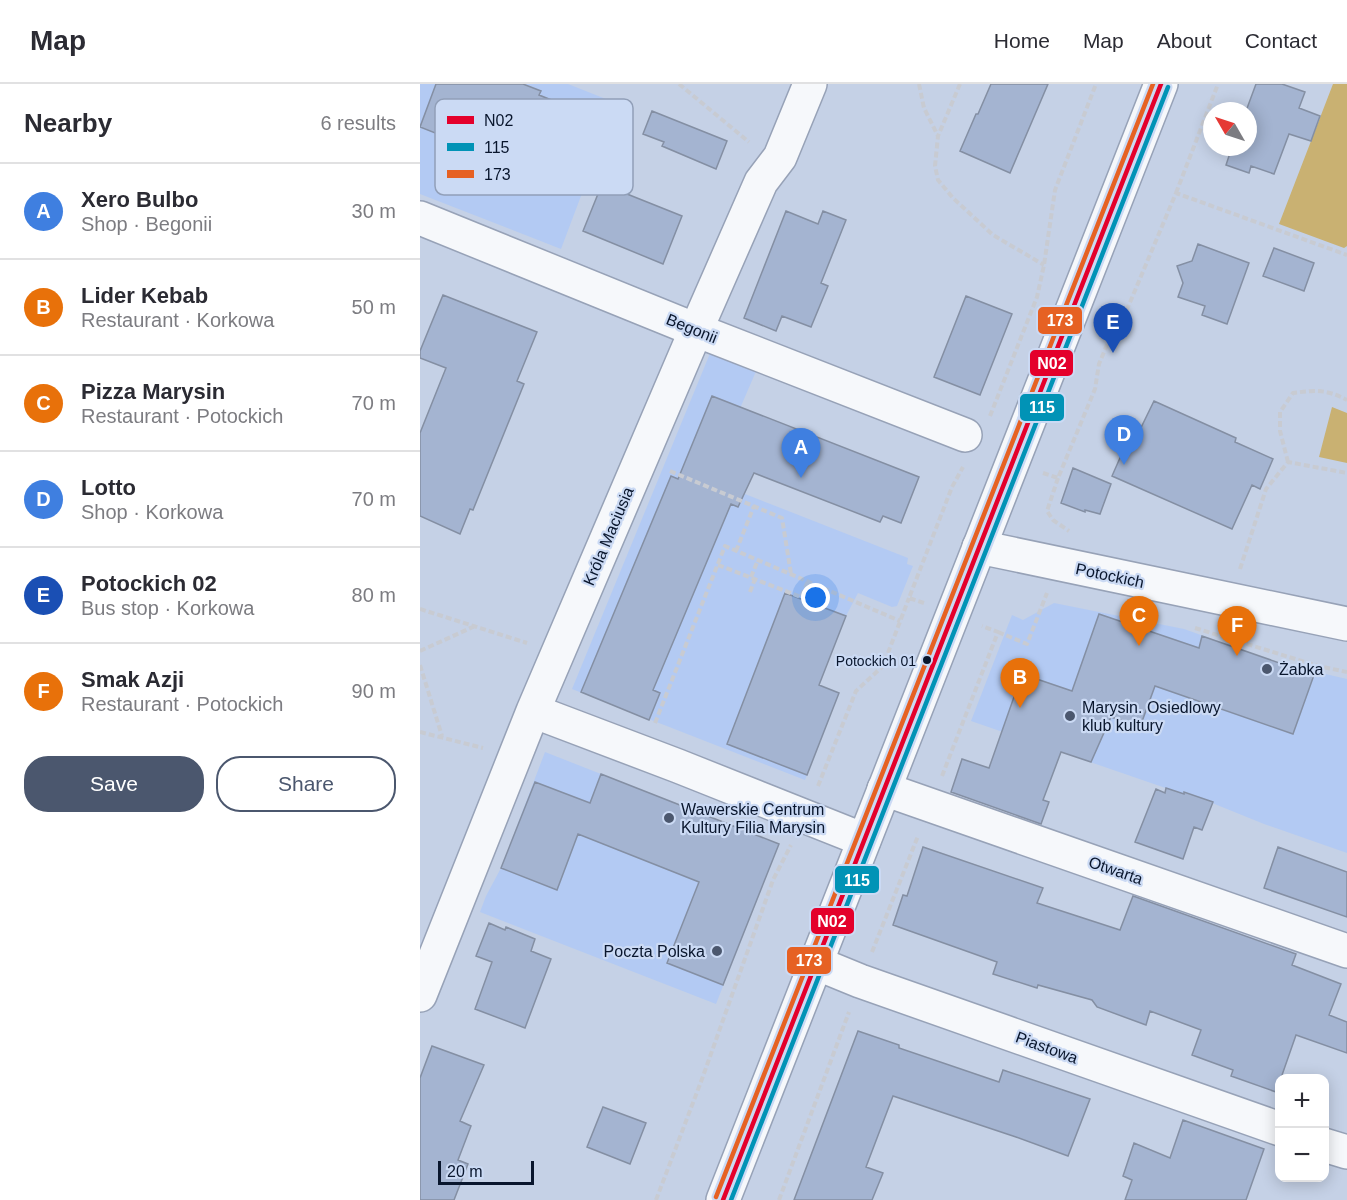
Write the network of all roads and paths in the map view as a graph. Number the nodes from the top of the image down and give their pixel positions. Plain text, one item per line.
1 (679, 84) edge
2 (810, 84) edge
3 (919, 84) edge
4 (960, 84) edge
5 (1096, 84) edge
6 (1161, 84) edge
7 (1218, 84) edge
8 (938, 136) junction
9 (749, 142) dead end
10 (1176, 193) junction
11 (420, 218) edge
12 (1347, 255) edge
13 (1044, 265) junction
14 (696, 330) junction
15 (1347, 400) edge
16 (977, 426) joint
17 (1012, 461) junction
18 (1288, 462) junction
19 (663, 468) dead end
20 (1347, 472) edge
21 (1058, 478) junction
22 (754, 506) junction
23 (1070, 532) dead end
24 (980, 547) junction
25 (736, 551) junction
26 (758, 560) junction
27 (718, 565) junction
28 (1240, 568) junction
29 (1250, 570) dead end
30 (792, 574) junction
31 (753, 578) junction
32 (808, 581) junction
33 (1048, 591) dead end
34 (750, 592) dead end
35 (909, 598) dead end
36 (1229, 600) junction
37 (420, 609) edge
38 (900, 621) junction
39 (1347, 624) edge
40 (476, 626) junction
41 (1186, 626) dead end
42 (998, 632) dead end
43 (534, 645) dead end
44 (420, 651) edge
45 (420, 664) edge
46 (1347, 672) edge
47 (533, 711) junction
48 (652, 728) dead end
49 (420, 732) edge
50 (442, 737) junction
51 (515, 759) junction
52 (884, 789) junction
53 (805, 817) junction
54 (864, 840) junction
55 (1347, 951) edge
56 (816, 963) junction
57 (420, 995) edge
58 (1277, 1128) edge
59 (1329, 1146) edge
60 (1347, 1152) edge
61 (656, 1200) edge
62 (723, 1200) edge

1 - 9 path
2 - 14 street, Króla Maciusia
3 - 8 path
4 - 8 path
5 - 13 path
6 - 17 street
7 - 10 path
8 - 13 path
10 - 12 path
10 - 21 path
11 - 14 street, Begonii
13 - 16 path
14 - 16 street, Begonii
14 - 47 street, Króla Maciusia
15 - 18 path
17 - 21 path
17 - 24 street
18 - 20 path
18 - 28 path
19 - 22 path
21 - 23 path
22 - 25 path
22 - 30 path
24 - 36 street, Potockich
24 - 52 street
25 - 26 path
25 - 27 path
26 - 30 path
26 - 31 path
27 - 31 path
27 - 48 path
28 - 29 path
28 - 36 path
30 - 32 path
31 - 32 path
31 - 34 path
32 - 38 path
33 - 42 path
35 - 38 path
36 - 39 street, Potockich
37 - 40 path
38 - 53 path
40 - 43 path
40 - 44 path
41 - 46 path
45 - 50 path
47 - 51 street, Króla Maciusia
47 - 53 street
49 - 50 path
50 - 51 path
51 - 57 street, Króla Maciusia
52 - 54 street
52 - 55 street, Otwarta
53 - 54 street
53 - 61 path
54 - 56 street
56 - 58 street, Piastowa
56 - 62 street
59 - 60 street

